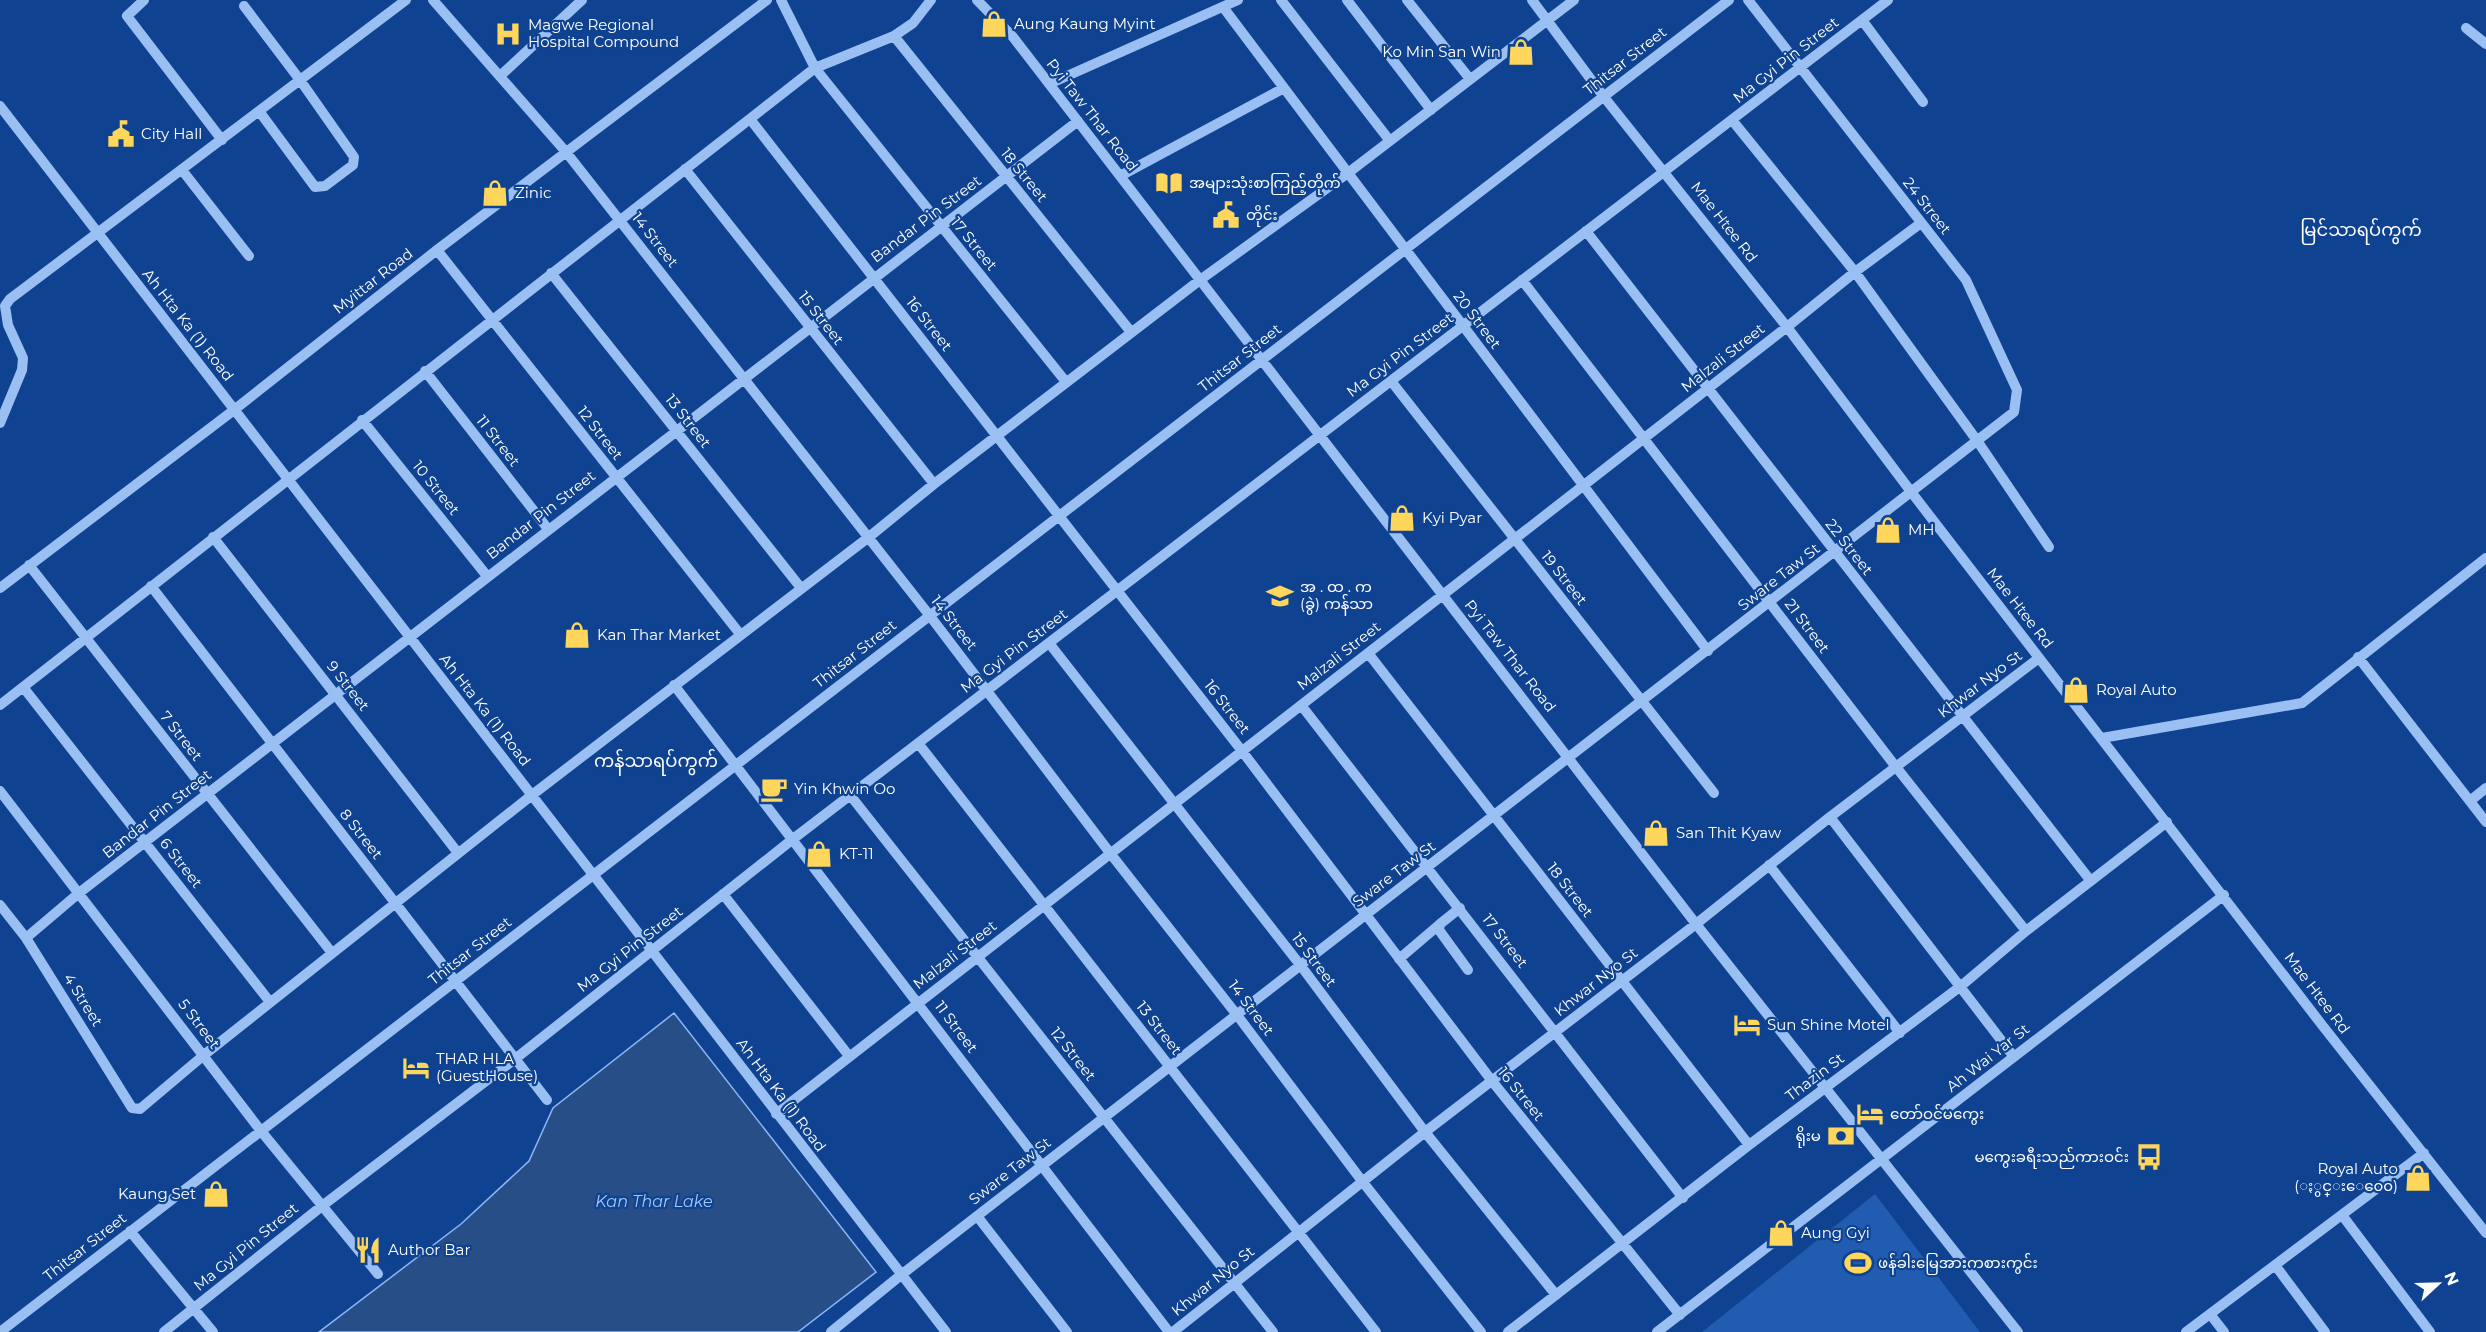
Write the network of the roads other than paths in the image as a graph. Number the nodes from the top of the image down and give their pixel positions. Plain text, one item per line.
1 (144, 0) edge
2 (406, 0) edge
3 (434, 0) edge
4 (767, 0) edge
5 (780, 0) edge
6 (932, 0) edge
7 (977, 0) edge
8 (1238, 0) edge
9 (1281, 0) edge
10 (1347, 0) edge
11 (1407, 0) edge
12 (1532, 0) edge
13 (1574, 0) edge
14 (1729, 0) edge
15 (1748, 0) edge
16 (1888, 0) edge
17 (576, 2) edge
18 (244, 6) dead end
19 (1223, 7) junction
20 (1547, 20) junction
21 (1862, 20) junction
22 (2466, 28) dead end
23 (894, 36) junction
24 (2486, 44) edge
25 (1800, 67) junction
26 (815, 68) junction
27 (500, 76) junction
28 (1470, 79) junction
29 (300, 80) junction
30 (1049, 84) junction
31 (1284, 88) junction
32 (1604, 97) junction
33 (1923, 102) dead end
34 (0, 106) edge
35 (1431, 110) junction
36 (259, 111) junction
37 (750, 119) junction
38 (1732, 120) junction
39 (1078, 121) junction
40 (222, 140) junction
41 (1390, 141) junction
42 (566, 152) junction
43 (685, 169) junction
44 (182, 170) junction
45 (1665, 171) junction
46 (1348, 172) junction
47 (1120, 176) junction
48 (1005, 177) junction
49 (620, 220) junction
50 (1921, 223) junction
51 (941, 226) junction
52 (1586, 231) junction
53 (98, 234) junction
54 (1406, 249) junction
55 (437, 250) junction
56 (249, 256) dead end
57 (1855, 272) junction
58 (550, 273) junction
59 (874, 278) junction
60 (1200, 280) junction
61 (1522, 280) junction
62 (492, 319) junction
63 (1463, 326) junction
64 (809, 327) junction
65 (1787, 327) junction
66 (1131, 332) junction
67 (1262, 360) junction
68 (425, 371) junction
69 (744, 378) junction
70 (1390, 381) junction
71 (1066, 382) junction
72 (1708, 389) junction
73 (234, 410) junction
74 (362, 420) junction
75 (0, 423) edge
76 (676, 430) junction
77 (1320, 435) junction
78 (997, 436) junction
79 (1644, 438) junction
80 (1978, 442) junction
81 (616, 477) junction
82 (287, 478) junction
83 (934, 484) junction
84 (1583, 485) junction
85 (1912, 493) junction
86 (1059, 516) junction
87 (548, 529) junction
88 (213, 537) junction
89 (869, 537) junction
90 (1514, 539) junction
91 (2049, 547) dead end
92 (1835, 553) junction
93 (2486, 558) edge
94 (29, 565) junction
95 (487, 576) junction
96 (151, 586) junction
97 (0, 588) edge
98 (801, 588) junction
99 (1117, 591) junction
100 (1443, 594) junction
101 (1770, 603) junction
102 (930, 616) junction
103 (740, 634) junction
104 (409, 636) junction
105 (86, 638) junction
106 (1049, 643) junction
107 (1708, 651) junction
108 (1368, 653) junction
109 (2358, 657) junction
110 (2039, 658) junction
111 (674, 685) junction
112 (22, 687) junction
113 (987, 690) junction
114 (335, 694) junction
115 (1642, 702) junction
116 (0, 705) edge
117 (1301, 705) junction
118 (1961, 717) junction
119 (2102, 738) junction
120 (272, 743) junction
121 (918, 743) junction
122 (1242, 751) junction
123 (1570, 758) junction
124 (736, 765) junction
125 (1896, 767) junction
126 (2486, 788) edge
127 (0, 791) edge
128 (207, 793) junction
129 (1714, 793) dead end
130 (532, 795) junction
131 (850, 795) junction
132 (2469, 801) junction
133 (1174, 804) junction
134 (1493, 817) junction
135 (1830, 817) junction
136 (2167, 822) junction
137 (2486, 822) edge
138 (793, 839) junction
139 (145, 842) junction
140 (458, 853) junction
141 (1110, 853) junction
142 (1769, 865) junction
143 (1428, 867) junction
144 (593, 875) junction
145 (2090, 880) junction
146 (79, 893) junction
147 (723, 894) junction
148 (2224, 895) junction
149 (395, 903) junction
150 (0, 905) edge
151 (1044, 905) junction
152 (1460, 908) junction
153 (1365, 915) junction
154 (1440, 924) junction
155 (1696, 924) junction
156 (2026, 931) junction
157 (26, 938) junction
158 (651, 950) junction
159 (332, 953) junction
160 (977, 957) junction
161 (1399, 959) junction
162 (1301, 966) junction
163 (1468, 970) dead end
164 (1621, 980) junction
165 (455, 981) junction
166 (1961, 986) junction
167 (270, 1002) junction
168 (918, 1003) junction
169 (1237, 1015) junction
170 (1556, 1032) junction
171 (1900, 1033) junction
172 (204, 1055) junction
173 (849, 1056) junction
174 (2014, 1057) junction
175 (515, 1059) junction
176 (1170, 1067) junction
177 (1492, 1081) junction
178 (1826, 1088) junction
179 (547, 1100) dead end
180 (776, 1114) junction
181 (1104, 1118) junction
182 (261, 1131) junction
183 (1425, 1132) junction
184 (1749, 1145) junction
185 (2424, 1153) junction
186 (1882, 1158) junction
187 (1043, 1165) junction
188 (1362, 1181) junction
189 (1683, 1197) junction
190 (322, 1206) junction
191 (2342, 1215) junction
192 (977, 1216) junction
193 (130, 1232) junction
194 (1298, 1232) junction
195 (2486, 1233) edge
196 (1622, 1243) junction
197 (2275, 1265) junction
198 (378, 1274) dead end
199 (901, 1275) junction
200 (1234, 1283) junction
201 (1556, 1295) junction
202 (194, 1308) junction
203 (2210, 1314) junction
204 (1680, 1315) junction
205 (0, 1332) edge
206 (164, 1332) edge
207 (213, 1332) edge
208 (831, 1332) edge
209 (946, 1332) edge
210 (1067, 1332) edge
211 (1171, 1332) edge
212 (1273, 1332) edge
213 (1376, 1332) edge
214 (1481, 1332) edge
215 (1508, 1332) edge
216 (1657, 1332) edge
217 (2018, 1332) edge
218 (2186, 1332) edge
219 (2224, 1332) edge
220 (2325, 1332) edge
221 (2430, 1332) edge

1 - 40 street
2 - 29 street
3 - 27 street, 14 Street
4 - 42 street, Myittar Road
5 - 26 street, 17 Street
6 - 23 street
7 - 30 street, Pyi Taw Thar Road
8 - 19 street
9 - 41 street
10 - 35 street
11 - 28 street
12 - 20 street, Mae Htee Rd
13 - 20 street
14 - 32 street, Thitsar Street
15 - 25 street, 24 Street
16 - 21 street, Ma Gyi Pin Street
17 - 27 street
18 - 29 street
19 - 30 street
19 - 31 street, 20 Street
20 - 28 street
20 - 32 street, Mae Htee Rd
21 - 25 street, Ma Gyi Pin Street
21 - 33 street
22 - 24 street
23 - 26 street
23 - 48 street, 18 Street
25 - 38 street, Ma Gyi Pin Street
25 - 50 street, 24 Street
26 - 37 street
26 - 51 street, 17 Street
27 - 42 street, 14 Street
28 - 35 street
29 - 36 street
29 - 36 street
30 - 39 street, Pyi Taw Thar Road
31 - 46 street, 20 Street
31 - 47 street
32 - 45 street, Mae Htee Rd
32 - 54 street, Thitsar Street
34 - 53 street, Ah Hta Ka (1) Road
35 - 41 street
36 - 40 street
37 - 43 street
37 - 59 street, 16 Street
38 - 45 street, Ma Gyi Pin Street
38 - 57 street
39 - 47 street, Pyi Taw Thar Road
39 - 48 street, Bandar Pin Street
40 - 44 street
41 - 46 street
42 - 49 street, 14 Street
42 - 55 street, Myittar Road
43 - 49 street
43 - 64 street, 15 Street
44 - 53 street
44 - 56 street
45 - 52 street, Ma Gyi Pin Street
45 - 65 street, Mae Htee Rd
46 - 54 street, 20 Street
46 - 60 street
47 - 60 street, Pyi Taw Thar Road
48 - 51 street, Bandar Pin Street
48 - 66 street, 18 Street
49 - 58 street
49 - 69 street, 14 Street
50 - 57 street, Malzali Street
50 - 80 street, 24 Street
51 - 59 street, Bandar Pin Street
51 - 71 street, 17 Street
52 - 61 street, Ma Gyi Pin Street
52 - 72 street, 22 Street
53 - 73 street, Ah Hta Ka (1) Road
53 - 75 street
54 - 63 street, 20 Street
54 - 67 street, Thitsar Street
55 - 62 street, 12 Street
55 - 73 street, Myittar Road
57 - 65 street, Malzali Street
57 - 80 street
58 - 62 street
58 - 76 street, 13 Street
59 - 64 street, Bandar Pin Street
59 - 78 street, 16 Street
60 - 66 street
60 - 67 street, Pyi Taw Thar Road
61 - 63 street, Ma Gyi Pin Street
61 - 79 street, 21 Street
62 - 68 street
62 - 81 street, 12 Street
63 - 70 street, Ma Gyi Pin Street
63 - 84 street, 20 Street
64 - 69 street, Bandar Pin Street
64 - 83 street, 15 Street
65 - 72 street, Malzali Street
65 - 85 street, Mae Htee Rd
66 - 71 street
67 - 77 street, Pyi Taw Thar Road
67 - 86 street, Thitsar Street
68 - 74 street
68 - 87 street, 11 Street
69 - 76 street, Bandar Pin Street
69 - 89 street, 14 Street
70 - 77 street, Ma Gyi Pin Street
70 - 90 street, 19 Street
71 - 78 street
72 - 79 street, Malzali Street
72 - 92 street, 22 Street
73 - 82 street, Ah Hta Ka (1) Road
73 - 94 street, Myittar Road
74 - 82 street
74 - 95 street, 10 Street
76 - 81 street, Bandar Pin Street
76 - 98 street, 13 Street
77 - 99 street, Ma Gyi Pin Street
77 - 100 street, Pyi Taw Thar Road
78 - 83 street
78 - 86 street, 16 Street
79 - 84 street, Malzali Street
79 - 101 street, 21 Street
80 - 85 street, Sware Taw St
80 - 91 street
81 - 87 street, Bandar Pin Street
81 - 103 street, 12 Street
82 - 88 street
82 - 104 street, Ah Hta Ka (1) Road
83 - 89 street
84 - 90 street, Malzali Street
84 - 107 street, 20 Street
85 - 92 street, Sware Taw St
85 - 110 street, Mae Htee Rd
86 - 99 street, 16 Street
86 - 102 street, Thitsar Street
87 - 95 street, Bandar Pin Street
88 - 96 street
88 - 114 street, 9 Street
89 - 98 street
89 - 102 street, 14 Street
90 - 100 street, Malzali Street
90 - 115 street, 19 Street
92 - 101 street, Sware Taw St
92 - 118 street, 22 Street
93 - 109 street
94 - 97 street, Myittar Road
94 - 105 street, 7 Street
95 - 104 street, Bandar Pin Street
96 - 105 street
96 - 120 street, 8 Street
98 - 103 street
99 - 106 street, Ma Gyi Pin Street
99 - 122 street, 16 Street
100 - 108 street, Malzali Street
100 - 123 street, Pyi Taw Thar Road
101 - 107 street, Sware Taw St
101 - 125 street, 21 Street
102 - 113 street, 14 Street
102 - 124 street, Thitsar Street
103 - 111 street
104 - 114 street, Bandar Pin Street
104 - 130 street, Ah Hta Ka (1) Road
105 - 112 street
105 - 128 street, 7 Street
106 - 113 street, Ma Gyi Pin Street
106 - 133 street, 15 Street
107 - 115 street, Sware Taw St
108 - 117 street, Malzali Street
108 - 134 street, 18 Street
109 - 119 street
109 - 132 street
110 - 118 street, Khwar Nyo St
110 - 119 street, Mae Htee Rd
111 - 124 street, 11 Street
111 - 130 street
112 - 116 street
112 - 139 street, 6 Street
113 - 121 street, Ma Gyi Pin Street
113 - 141 street, 14 Street
114 - 120 street, Bandar Pin Street
114 - 140 street, 9 Street
115 - 123 street, Sware Taw St
115 - 129 street, 19 Street
117 - 122 street, Malzali Street
117 - 143 street, 17 Street
118 - 125 street, Khwar Nyo St
118 - 145 street, 22 Street
119 - 136 street, Mae Htee Rd
120 - 128 street, Bandar Pin Street
120 - 149 street, 8 Street
121 - 131 street, Ma Gyi Pin Street
121 - 151 street, 13 Street
122 - 133 street, Malzali Street
122 - 153 street, 16 Street
123 - 134 street, Sware Taw St
123 - 155 street, Pyi Taw Thar Road
124 - 138 street, 11 Street
124 - 144 street, Thitsar Street
125 - 135 street, Khwar Nyo St
125 - 156 street, 21 Street
126 - 132 street
127 - 146 street, 5 Street
128 - 139 street, Bandar Pin Street
128 - 159 street, 7 Street
130 - 140 street
130 - 144 street, Ah Hta Ka (1) Road
131 - 138 street, Ma Gyi Pin Street
131 - 160 street, 12 Street
132 - 137 street
133 - 141 street, Malzali Street
133 - 162 street, 15 Street
134 - 143 street, Sware Taw St
134 - 164 street, 18 Street
135 - 142 street, Khwar Nyo St
135 - 166 street
136 - 145 street, Thazin St
136 - 148 street, Mae Htee Rd
138 - 147 street, Ma Gyi Pin Street
138 - 168 street, 11 Street
139 - 146 street, Bandar Pin Street
139 - 167 street, 6 Street
140 - 149 street
141 - 151 street, Malzali Street
141 - 169 street, 14 Street
142 - 155 street, Khwar Nyo St
142 - 171 street
143 - 152 street, 17 Street
143 - 153 street, Sware Taw St
144 - 158 street, Ah Hta Ka (1) Road
144 - 165 street, Thitsar Street
145 - 156 street, Thazin St
146 - 157 street, Bandar Pin Street
146 - 172 street, 5 Street
147 - 158 street, Ma Gyi Pin Street
147 - 173 street
148 - 174 street, Ah Wai Yar St
148 - 185 street, Mae Htee Rd
149 - 159 street
149 - 165 street, 8 Street
150 - 157 street, 4 Street
151 - 160 street, Malzali Street
151 - 176 street, 13 Street
152 - 154 street
152 - 170 street, 17 Street
153 - 161 street, 16 Street
153 - 162 street, Sware Taw St
154 - 161 street
154 - 163 street
155 - 164 street, Khwar Nyo St
155 - 178 street, Pyi Taw Thar Road
156 - 166 street, Thazin St
157 - 172 street, 4 Street
158 - 175 street, Ma Gyi Pin Street
158 - 180 street, Ah Hta Ka (1) Road
159 - 167 street
160 - 168 street, Malzali Street
160 - 181 street, 12 Street
161 - 177 street, 16 Street
162 - 169 street, Sware Taw St
162 - 183 street, 15 Street
164 - 170 street, Khwar Nyo St
164 - 184 street, 18 Street
165 - 175 street, 8 Street
165 - 182 street, Thitsar Street
166 - 171 street, Thazin St
166 - 174 street
167 - 172 street
168 - 173 street, Malzali Street
168 - 187 street, 11 Street
169 - 176 street, Sware Taw St
169 - 188 street, 14 Street
170 - 177 street, Khwar Nyo St
170 - 189 street, 17 Street
171 - 178 street, Thazin St
172 - 182 street, 5 Street
173 - 180 street, Malzali Street
174 - 186 street, Ah Wai Yar St
175 - 179 street, 8 Street
175 - 190 street, Ma Gyi Pin Street
176 - 181 street, Sware Taw St
176 - 194 street, 13 Street
177 - 183 street, Khwar Nyo St
177 - 196 street, 16 Street
178 - 184 street, Thazin St
178 - 186 street, Pyi Taw Thar Road
180 - 199 street, Ah Hta Ka (1) Road
181 - 187 street, Sware Taw St
181 - 200 street, 12 Street
182 - 190 street, 5 Street
182 - 193 street, Thitsar Street
183 - 188 street, Khwar Nyo St
183 - 201 street, 15 Street
184 - 189 street, Thazin St
185 - 191 street
185 - 195 street, Mae Htee Rd
186 - 204 street, Ah Wai Yar St
186 - 217 street, Pyi Taw Thar Road
187 - 192 street, Sware Taw St
187 - 211 street, 11 Street
188 - 194 street, Khwar Nyo St
188 - 214 street, 14 Street
189 - 196 street, Thazin St
190 - 198 street, 5 Street
190 - 202 street, Ma Gyi Pin Street
191 - 197 street
191 - 221 street
192 - 199 street, Sware Taw St
192 - 210 street
193 - 202 street
193 - 205 street, Thitsar Street
194 - 200 street, Khwar Nyo St
194 - 213 street, 13 Street
196 - 201 street, Thazin St
196 - 204 street, 16 Street
197 - 203 street
197 - 220 street
199 - 208 street, Sware Taw St
199 - 209 street, Ah Hta Ka (1) Road
200 - 211 street, Khwar Nyo St
200 - 212 street, 12 Street
201 - 215 street, Thazin St
202 - 206 street, Ma Gyi Pin Street
202 - 207 street
203 - 218 street
203 - 219 street
204 - 216 street, Ah Wai Yar St

